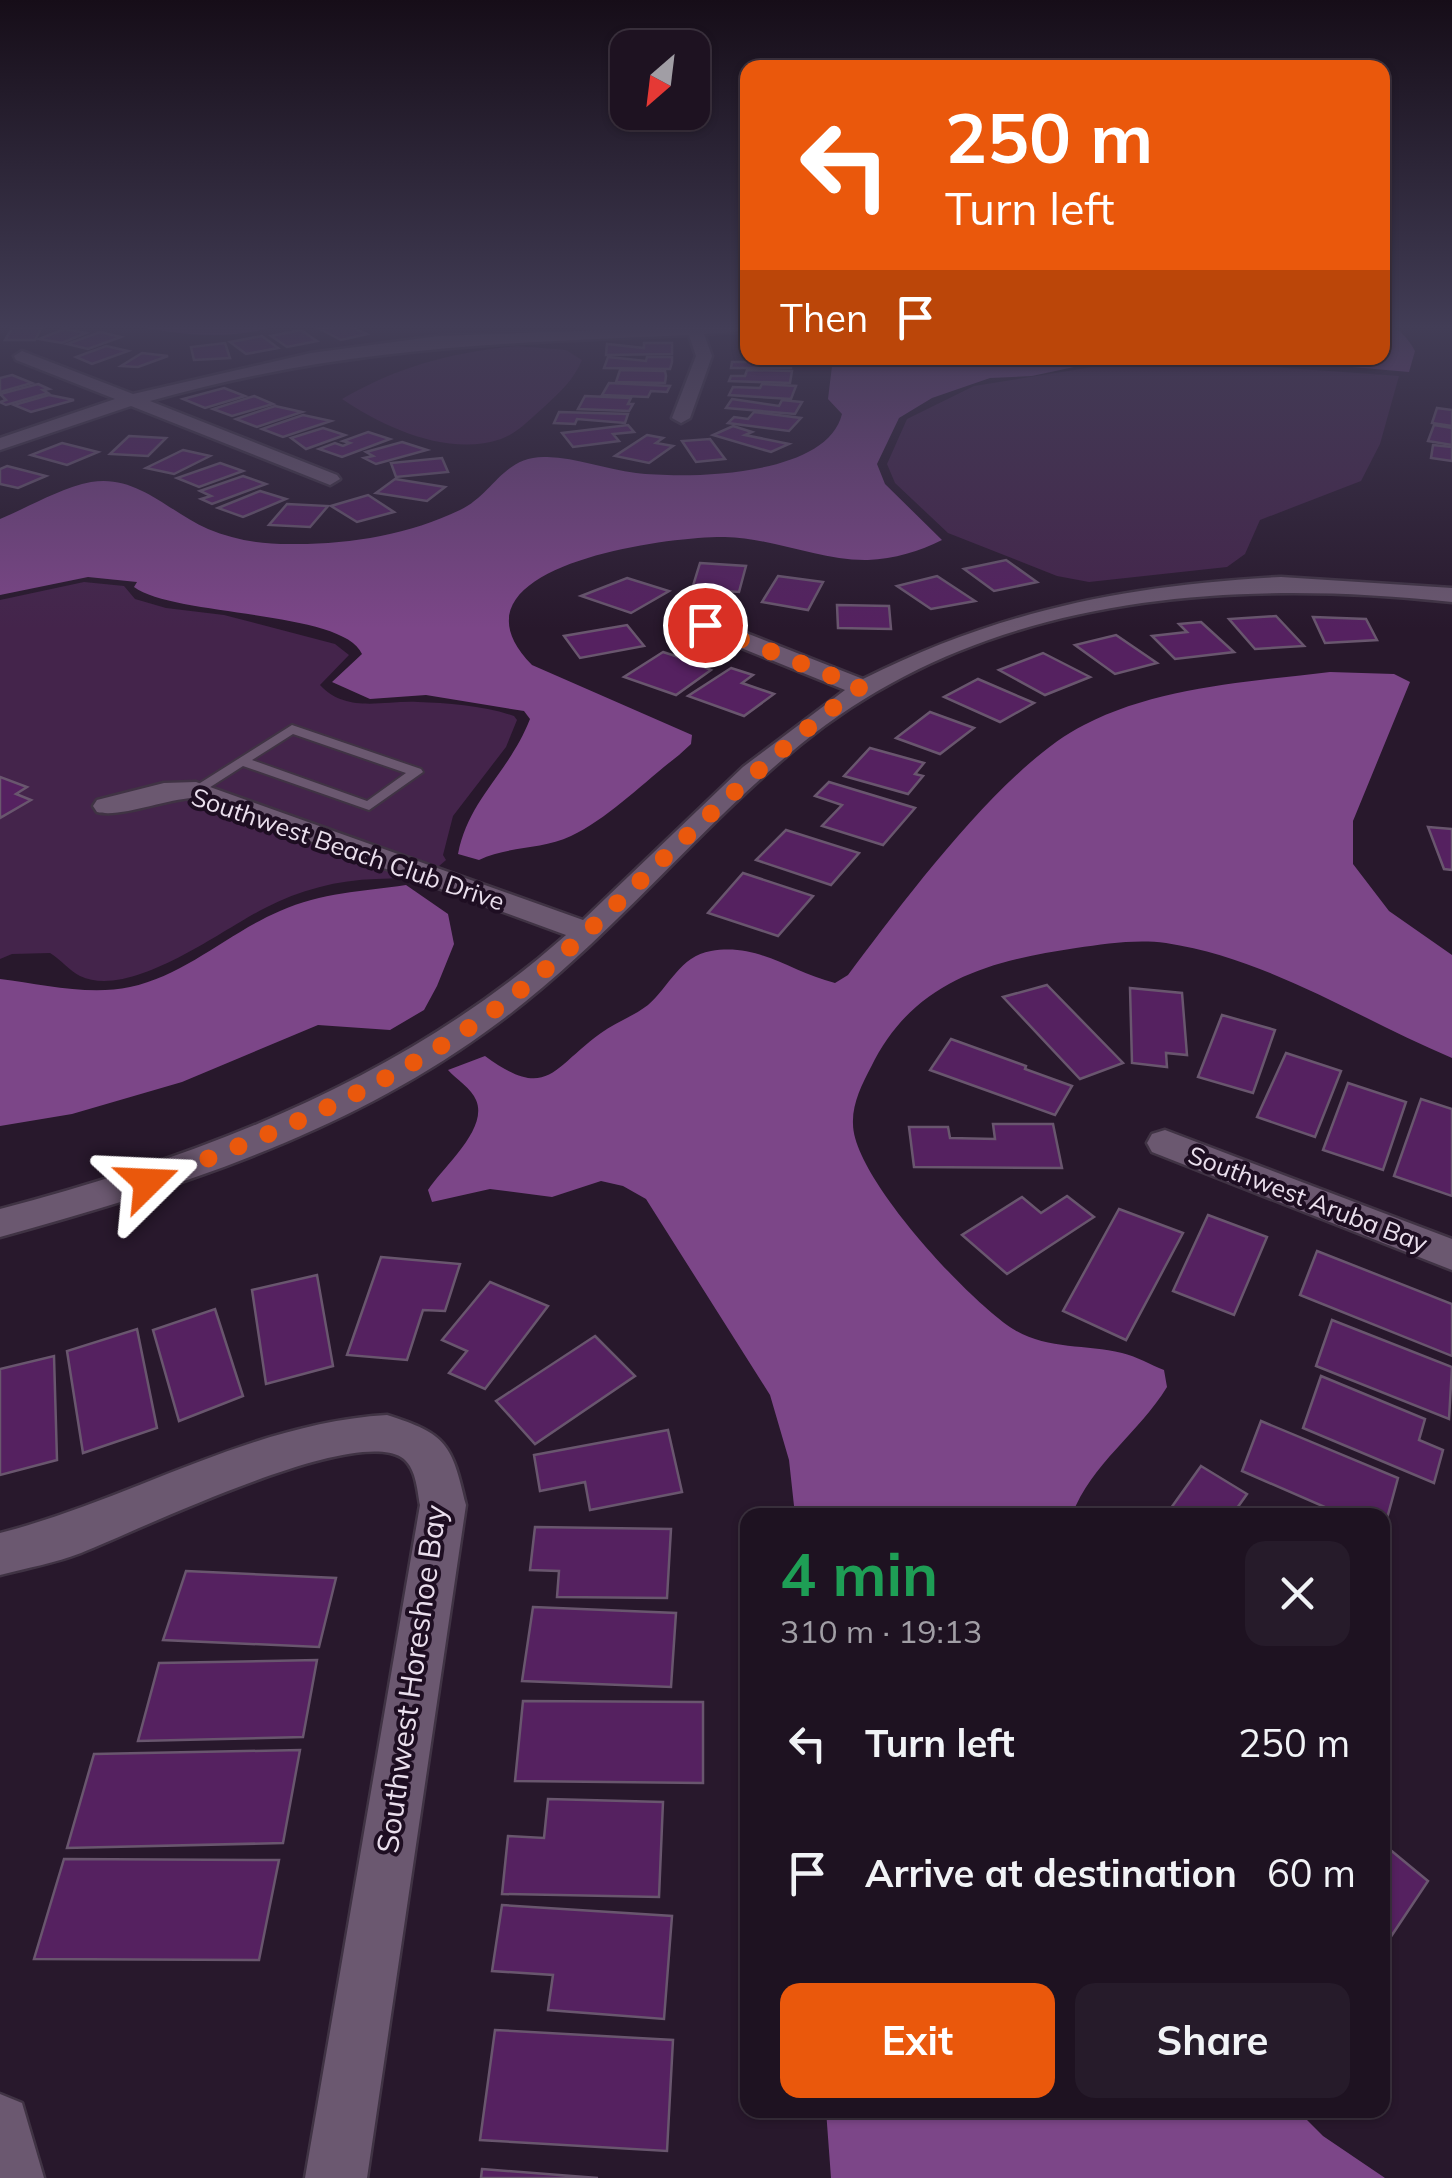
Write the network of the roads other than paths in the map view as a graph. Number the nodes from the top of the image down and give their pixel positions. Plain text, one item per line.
1 (49, 427) edge
2 (198, 427) edge
3 (0, 444) edge
4 (330, 479) dead end
5 (1452, 594) edge
6 (705, 625) dead end
7 (860, 687) junction
8 (242, 761) junction
9 (196, 790) junction
10 (107, 806) dead end
11 (587, 932) junction
12 (1165, 1143) dead end
13 (0, 1224) edge
14 (1452, 1254) edge
15 (0, 1554) edge
16 (0, 2125) edge
17 (13, 2178) edge
18 (336, 2178) edge

1 - 3 street
2 - 4 street
5 - 7 street
6 - 7 street
7 - 11 street
8 - 8 lane
8 - 9 lane
9 - 10 street, Southwest Beach Club Drive
9 - 11 street, Southwest Beach Club Drive
11 - 13 street
12 - 14 street, Southwest Aruba Bay
15 - 18 street, Southwest Horeshoe Bay
16 - 17 street

